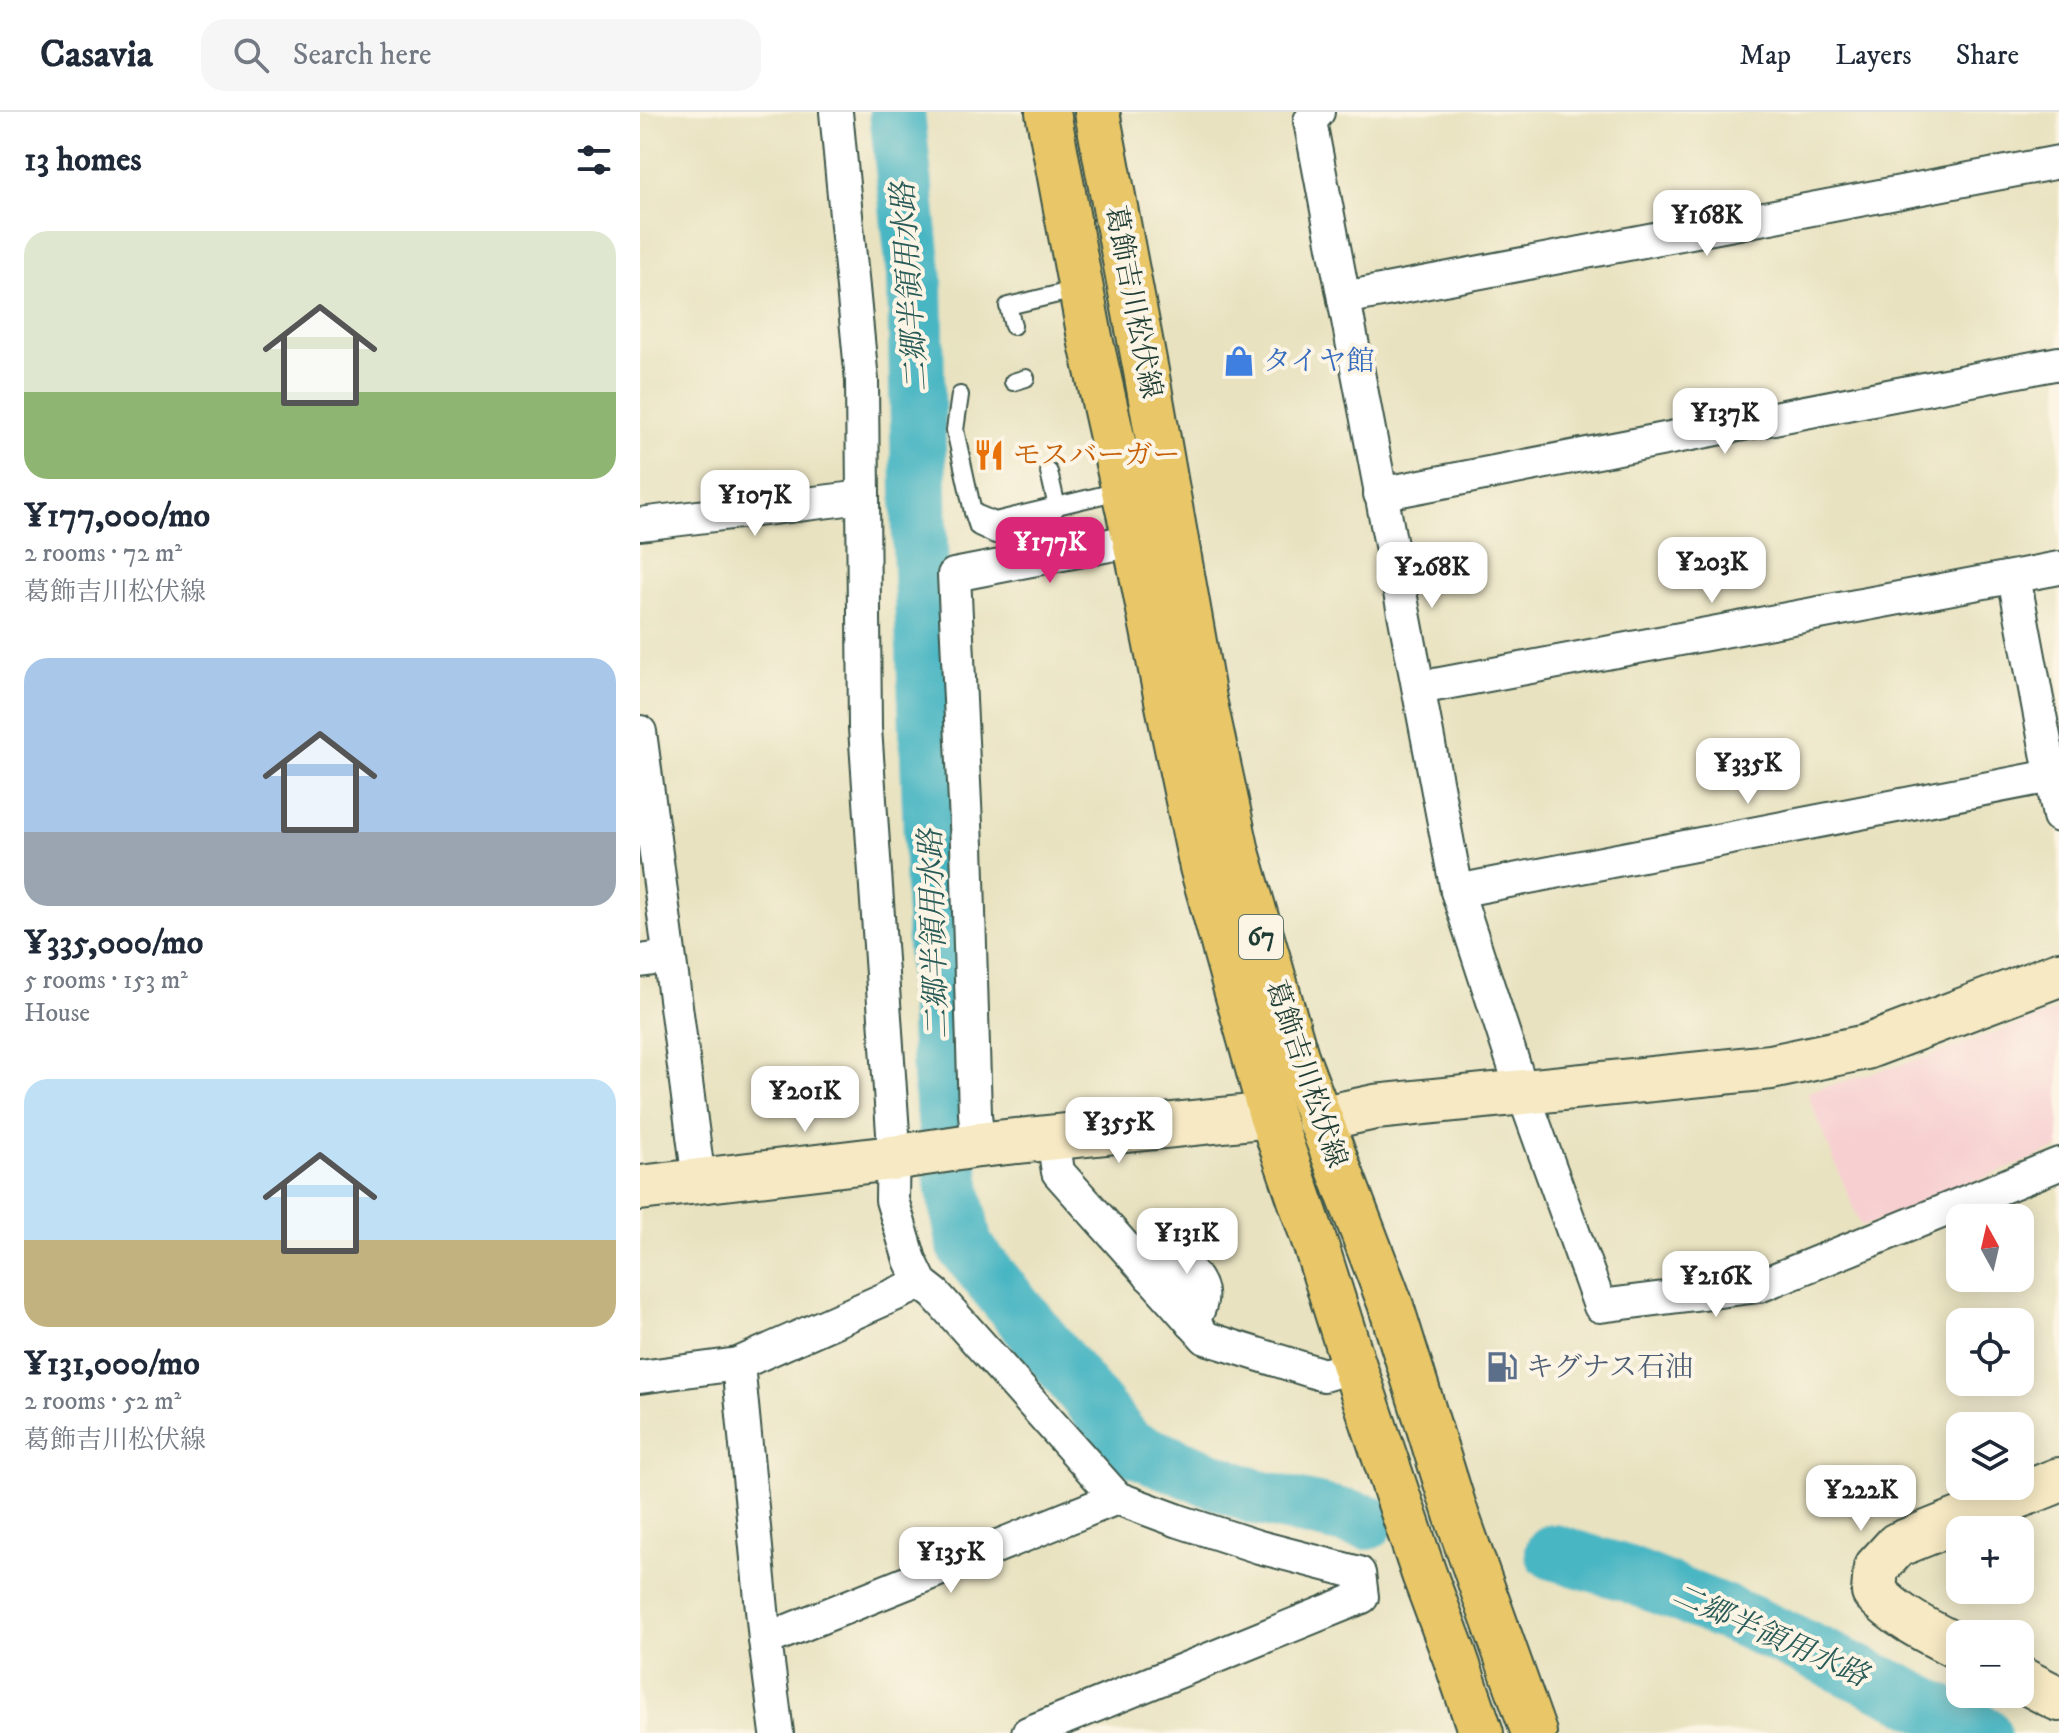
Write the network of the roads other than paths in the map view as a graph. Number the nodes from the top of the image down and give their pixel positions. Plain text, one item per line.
1 (836, 112) edge
2 (1048, 112) edge
3 (1097, 112) edge
4 (1318, 112) edge
5 (2059, 162) edge
6 (1010, 287) dead end
7 (1081, 289) junction
8 (1344, 298) junction
9 (1004, 307) junction
10 (1013, 326) dead end
11 (2059, 363) edge
12 (960, 395) dead end
13 (1049, 472) dead end
14 (1124, 490) junction
15 (1380, 494) junction
16 (863, 497) junction
17 (1057, 507) junction
18 (640, 524) edge
19 (1135, 540) junction
20 (2059, 568) edge
21 (2014, 577) junction
22 (1419, 688) junction
23 (640, 732) edge
24 (640, 741) edge
25 (2051, 776) junction
26 (2059, 816) edge
27 (1457, 891) junction
28 (654, 959) edge
29 (2059, 974) edge
30 (1523, 1093) junction
31 (1271, 1115) junction
32 (1319, 1119) junction
33 (1053, 1137) junction
34 (937, 1151) junction
35 (2059, 1164) edge
36 (699, 1181) junction
37 (640, 1188) edge
38 (921, 1283) junction
39 (738, 1364) junction
40 (1354, 1366) junction
41 (640, 1377) edge
42 (2059, 1480) edge
43 (1117, 1498) junction
44 (765, 1640) junction
45 (1946, 1641) edge
46 (2034, 1686) edge
47 (2059, 1699) edge
48 (777, 1733) edge
49 (1028, 1733) edge
50 (1481, 1733) edge
51 (1534, 1733) edge

1 - 16 street
2 - 7 main road, 葛飾吉川松伏線 / 67
3 - 32 main road, 葛飾吉川松伏線 / 67
4 - 8 street
5 - 8 street
6 - 9 lane
7 - 9 lane
7 - 14 main road, 葛飾吉川松伏線 / 67
8 - 15 street
9 - 10 lane
11 - 15 street
12 - 17 lane
13 - 17 lane
14 - 17 lane
14 - 19 main road, 葛飾吉川松伏線 / 67
15 - 22 street
16 - 18 street
16 - 34 street
19 - 31 main road, 葛飾吉川松伏線 / 67
19 - 34 street
20 - 21 street
21 - 22 street
21 - 25 street
22 - 27 street
23 - 24 street
24 - 28 street
25 - 26 street
25 - 27 street
27 - 30 street
28 - 36 street
29 - 30 street
30 - 32 street
30 - 35 street
31 - 33 street
31 - 40 main road, 葛飾吉川松伏線 / 67
32 - 51 main road, 葛飾吉川松伏線 / 67
33 - 34 street
33 - 40 street
34 - 36 street
34 - 38 street
36 - 37 street
38 - 39 street
38 - 43 street
39 - 41 street
39 - 44 street
40 - 50 main road, 葛飾吉川松伏線 / 67
42 - 45 street
43 - 44 street
43 - 49 street
44 - 48 street
46 - 47 street

